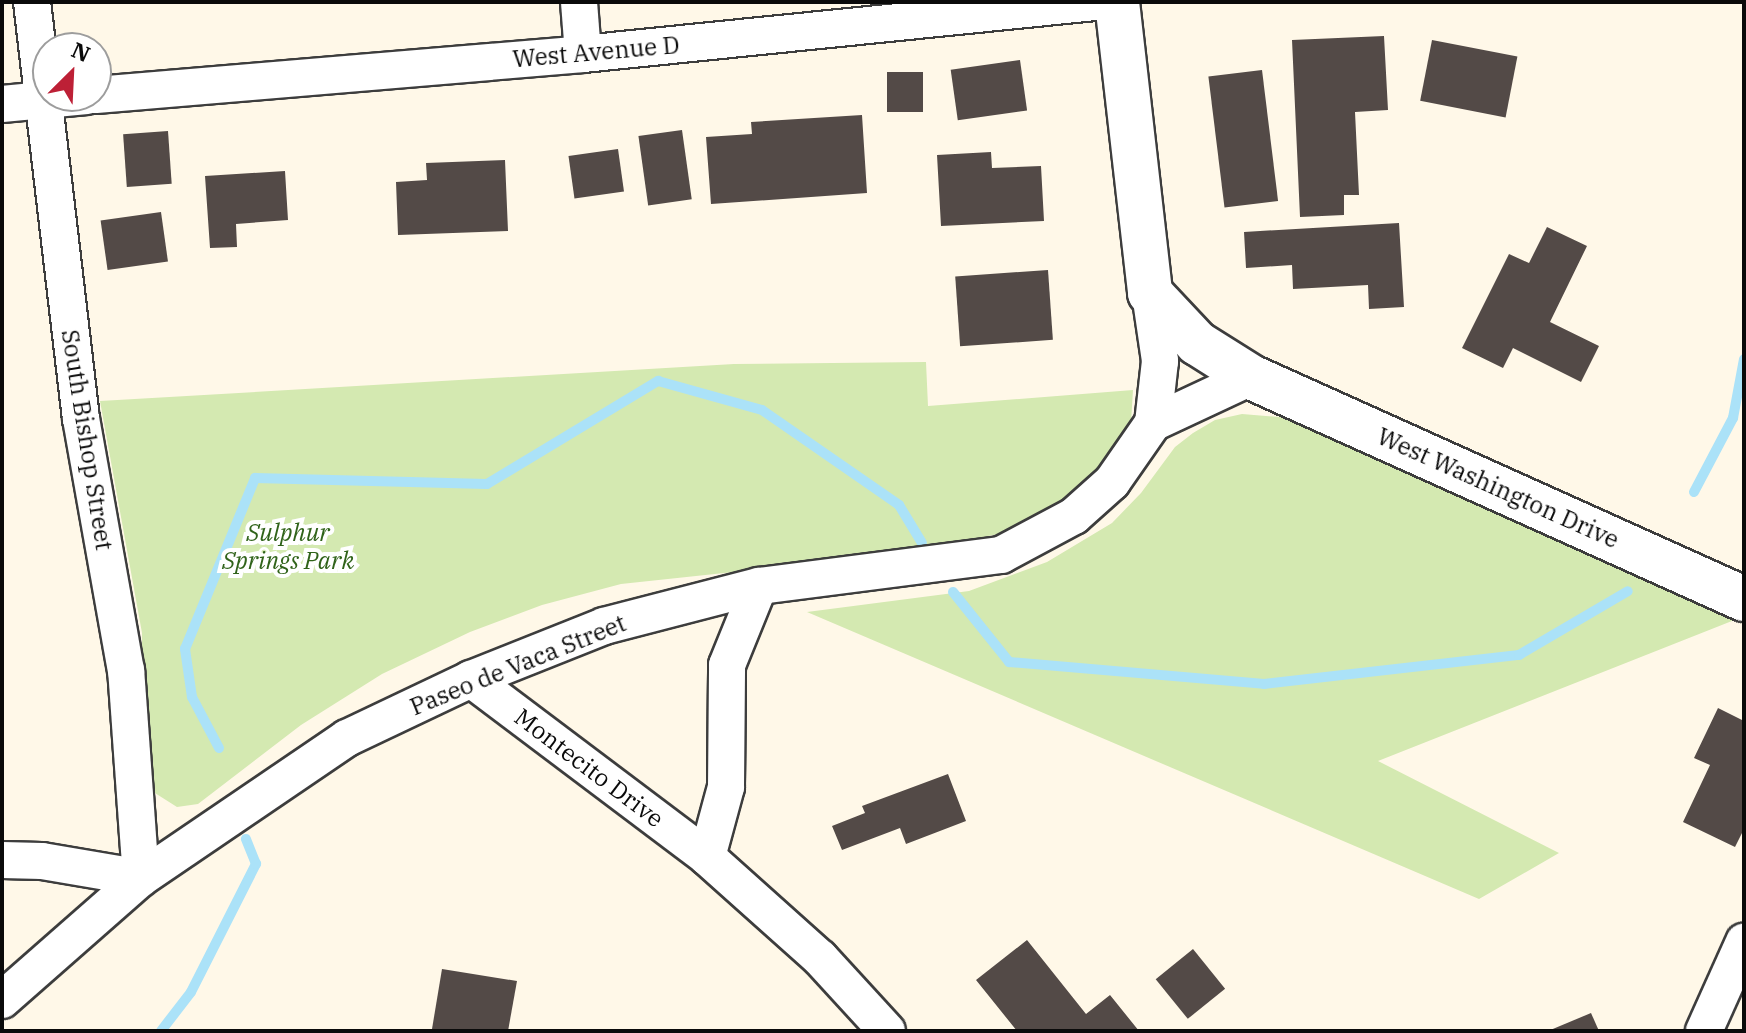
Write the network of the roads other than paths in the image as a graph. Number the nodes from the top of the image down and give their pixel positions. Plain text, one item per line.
1 (32, 2) edge
2 (579, 2) edge
3 (1095, 2) edge
4 (1117, 2) edge
5 (35, 32) edge
6 (583, 54) junction
7 (112, 94) edge
8 (32, 101) edge
9 (2, 104) edge
10 (43, 112) edge
11 (1150, 293) junction
12 (1251, 377) junction
13 (1153, 423) junction
14 (759, 586) junction
15 (1744, 599) edge
16 (471, 679) junction
17 (707, 857) junction
18 (2, 860) edge
19 (141, 878) junction
20 (1744, 942) edge
21 (2, 1000) edge
22 (887, 1031) edge
23 (1704, 1031) edge

1 - 5 street, South Bishop Street
2 - 6 street
3 - 6 street, West Avenue D
4 - 11 street
6 - 7 street, West Avenue D
8 - 9 street
10 - 19 street, South Bishop Street
11 - 12 street, West Washington Drive
11 - 13 street
12 - 13 street
12 - 15 street, West Washington Drive
13 - 14 street, Paseo de Vaca Street
14 - 16 street, Paseo de Vaca Street
14 - 17 street
16 - 17 street, Montecito Drive
16 - 19 street, Paseo de Vaca Street
17 - 22 street, Montecito Drive
18 - 19 street
19 - 21 street, Paseo de Vaca Street
20 - 23 street

